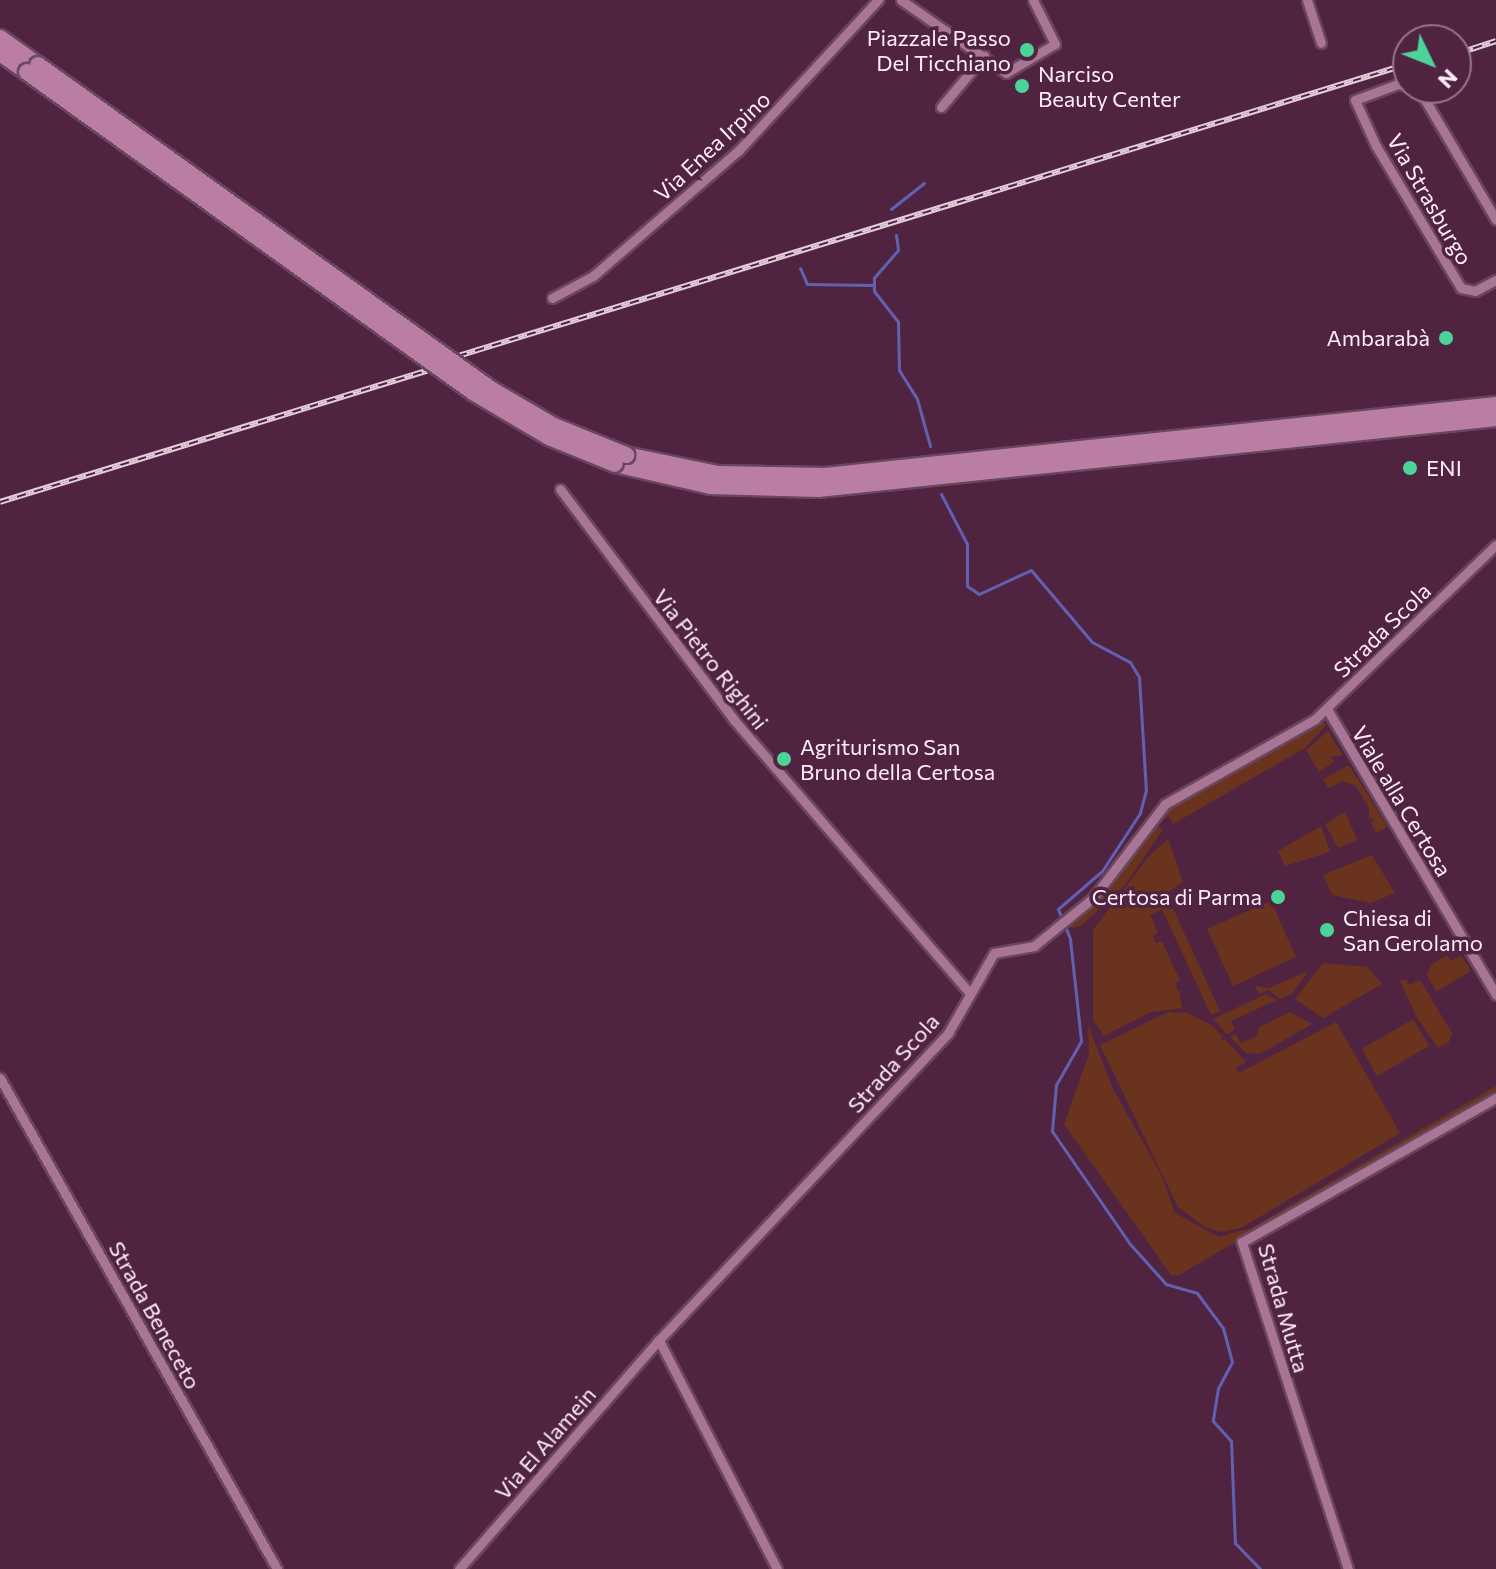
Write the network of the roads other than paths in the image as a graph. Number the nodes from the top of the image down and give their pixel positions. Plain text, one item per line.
1 (878, 0) edge
2 (901, 0) edge
3 (1033, 0) edge
4 (1307, 0) edge
5 (0, 38) edge
6 (1321, 43) dead end
7 (0, 53) edge
8 (984, 56) junction
9 (33, 69) junction
10 (1392, 86) edge
11 (1427, 104) edge
12 (941, 107) dead end
13 (1496, 220) edge
14 (1496, 280) edge
15 (552, 298) dead end
16 (1496, 405) edge
17 (1496, 418) edge
18 (620, 460) junction
19 (560, 489) dead end
20 (1496, 545) edge
21 (1327, 709) junction
22 (968, 991) junction
23 (1496, 995) edge
24 (0, 1078) edge
25 (1496, 1098) edge
26 (659, 1340) junction
27 (277, 1569) edge
28 (459, 1569) edge
29 (777, 1569) edge
30 (1348, 1569) edge

1 - 15 street, Via Enea Irpino
2 - 8 street
3 - 8 street
4 - 6 street
5 - 9 highway
7 - 9 highway
8 - 12 street
9 - 18 highway, bridge
10 - 14 street, Via Strasburgo
11 - 13 street, Via Strasburgo
16 - 18 highway
17 - 18 highway
19 - 22 street, Via Pietro Righini
20 - 21 street, Strada Scola
21 - 22 street, Strada Scola
21 - 23 street, Viale alla Certosa
22 - 26 street, Strada Scola
24 - 27 street, Strada Beneceto
25 - 30 street, Strada Mutta
26 - 28 street, Via El Alamein
26 - 29 street

